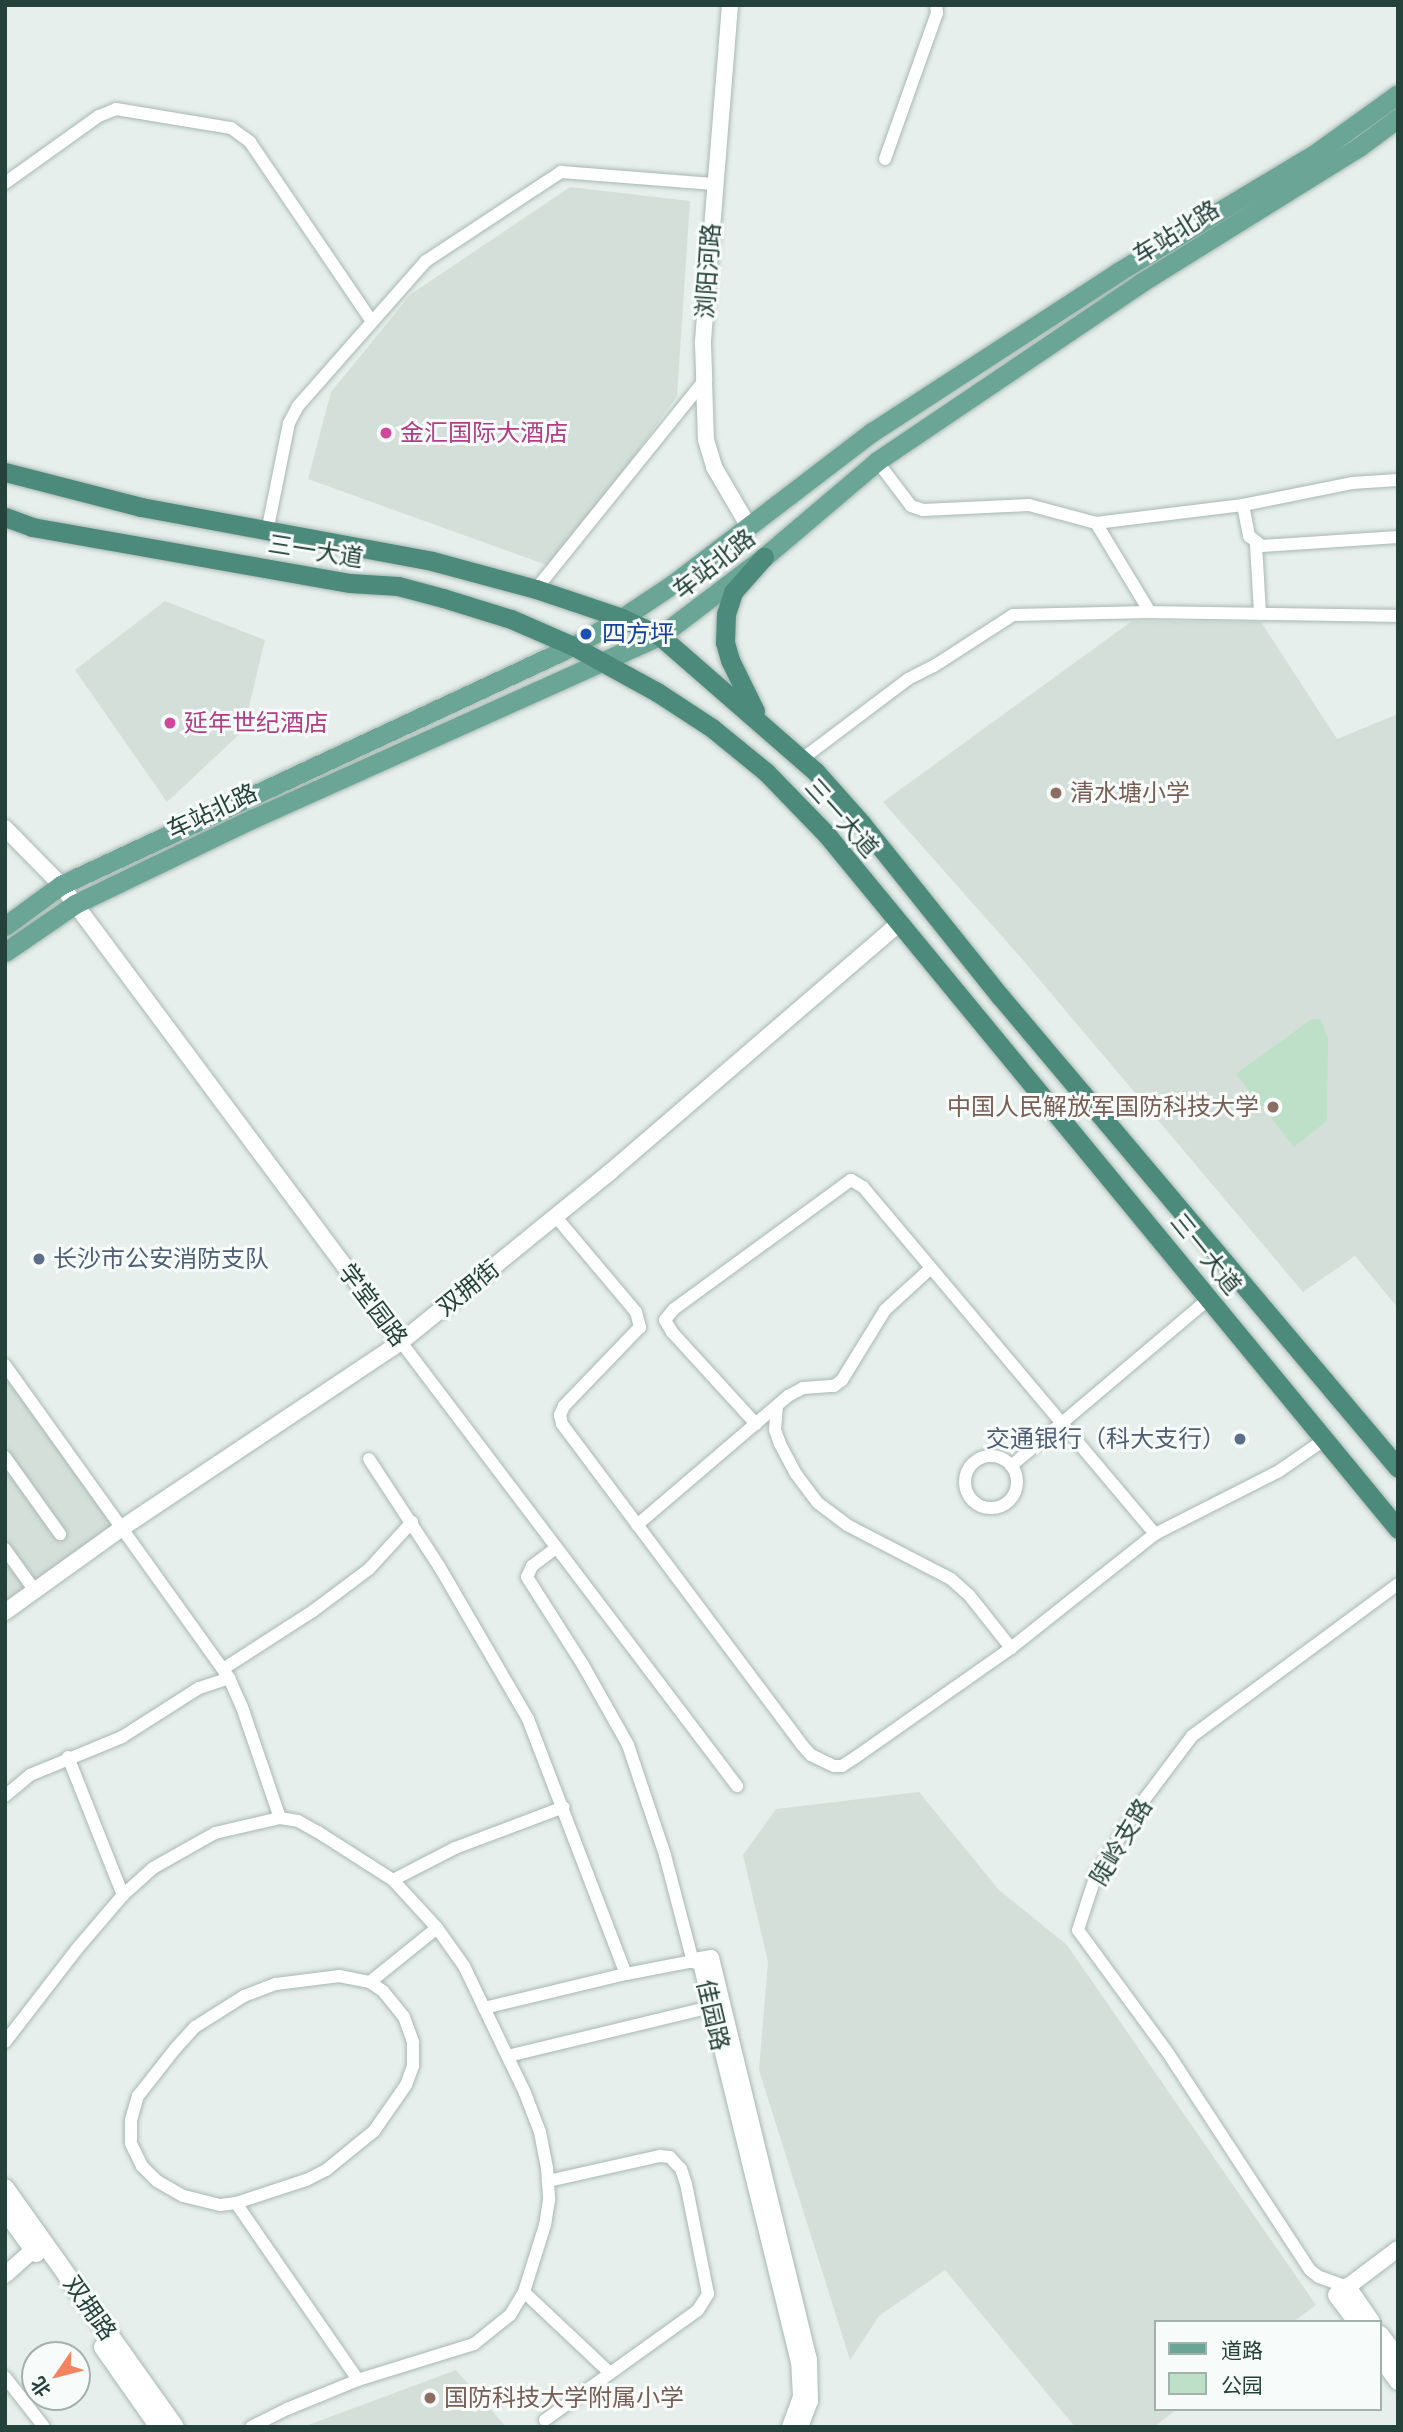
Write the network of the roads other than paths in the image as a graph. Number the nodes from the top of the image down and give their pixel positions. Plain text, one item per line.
1 (730, 5) edge
2 (936, 5) edge
3 (1398, 94) edge
4 (1398, 118) edge
5 (886, 159) dead end
6 (5, 183) edge
7 (714, 184) junction
8 (371, 320) junction
9 (704, 381) junction
10 (877, 461) junction
11 (5, 472) edge
12 (1398, 480) edge
13 (1243, 505) junction
14 (5, 517) edge
15 (1096, 523) junction
16 (749, 527) junction
17 (267, 532) junction
18 (1398, 537) edge
19 (1256, 544) junction
20 (764, 558) junction
21 (536, 589) junction
22 (1150, 612) junction
23 (1261, 614) junction
24 (1398, 616) edge
25 (622, 618) junction
26 (660, 636) junction
27 (573, 646) junction
28 (605, 663) junction
29 (763, 724) junction
30 (802, 759) junction
31 (5, 828) edge
32 (61, 885) junction
33 (75, 904) junction
34 (899, 923) junction
35 (5, 926) edge
36 (5, 952) edge
37 (555, 1217) junction
38 (931, 1268) junction
39 (1210, 1298) junction
40 (639, 1320) junction
41 (665, 1320) junction
42 (401, 1342) junction
43 (7, 1371) edge
44 (777, 1406) junction
45 (1062, 1423) junction
46 (757, 1424) junction
47 (1324, 1440) junction
48 (5, 1457) edge
49 (369, 1459) dead end
50 (1011, 1466) junction
51 (1398, 1468) edge
52 (412, 1522) junction
53 (637, 1525) junction
54 (122, 1528) junction
55 (1398, 1529) edge
56 (60, 1534) dead end
57 (1155, 1534) junction
58 (556, 1548) junction
59 (5, 1549) edge
60 (1398, 1584) edge
61 (35, 1591) junction
62 (5, 1612) edge
63 (1011, 1648) junction
64 (226, 1674) junction
65 (68, 1757) junction
66 (737, 1786) dead end
67 (5, 1796) edge
68 (564, 1807) junction
69 (280, 1818) junction
70 (393, 1880) junction
71 (123, 1895) junction
72 (437, 1928) junction
73 (696, 1961) junction
74 (626, 1974) junction
75 (370, 1982) junction
76 (716, 2006) junction
77 (484, 2008) junction
78 (5, 2042) edge
79 (508, 2056) junction
80 (548, 2181) junction
81 (5, 2188) edge
82 (236, 2203) junction
83 (5, 2210) edge
84 (38, 2246) junction
85 (1398, 2249) edge
86 (1398, 2257) edge
87 (5, 2275) edge
88 (524, 2291) junction
89 (1344, 2294) junction
90 (1356, 2320) edge
91 (1369, 2320) edge
92 (1382, 2338) edge
93 (1382, 2359) edge
94 (1398, 2359) edge
95 (610, 2373) junction
96 (5, 2377) edge
97 (359, 2380) junction
98 (1398, 2381) edge
99 (545, 2420) dead end
100 (44, 2427) edge
101 (159, 2427) edge
102 (175, 2427) edge
103 (251, 2427) edge
104 (790, 2427) edge
105 (800, 2427) edge

1 - 7 street, 浏阳河路
2 - 5 street
3 - 16 main road, 车站北路
4 - 10 main road, 车站北路
6 - 8 street
7 - 8 street
7 - 9 street, 浏阳河路
8 - 17 street
9 - 16 street, 浏阳河路
9 - 21 street
10 - 15 street
10 - 20 main road, 车站北路
11 - 17 highway, 三一大道
12 - 13 street
13 - 15 street
13 - 19 street
14 - 27 highway, 三一大道
15 - 22 street
16 - 25 main road, 车站北路
17 - 21 highway, 三一大道
18 - 19 street
19 - 23 street
20 - 26 main road, 车站北路
20 - 29 highway
21 - 25 highway, 三一大道
22 - 23 street
22 - 30 street
23 - 24 street
25 - 26 highway, 三一大道
25 - 27 main road, 车站北路
26 - 28 main road, 车站北路
26 - 29 highway, 三一大道
27 - 28 highway, 三一大道
27 - 32 main road, 车站北路
28 - 33 main road, 车站北路
28 - 34 highway, 三一大道
29 - 30 highway, 三一大道
30 - 51 highway, 三一大道
31 - 32 street, 学堂园路
32 - 33 street, 学堂园路
32 - 35 main road, 车站北路
33 - 36 main road, 车站北路
33 - 42 street, 学堂园路
34 - 37 street, 双拥街
34 - 39 highway, 三一大道
37 - 40 street
37 - 42 street, 双拥街
38 - 41 street
38 - 44 street
38 - 45 street
39 - 45 street
39 - 47 highway, 三一大道
40 - 41 street
40 - 53 street
41 - 46 street
42 - 54 street, 双拥街
42 - 58 street, 学堂园路
43 - 54 street
44 - 46 street
44 - 63 street
45 - 50 street
45 - 57 street
46 - 53 street
47 - 55 highway, 三一大道
47 - 57 street
48 - 56 street
49 - 52 street
50 - 50 street
52 - 64 street
52 - 68 street
53 - 63 street
54 - 61 street, 双拥街
54 - 64 street
57 - 63 street
58 - 66 street, 学堂园路
58 - 73 street
59 - 61 street
60 - 89 street, 陡岭支路
61 - 62 street, 双拥街
64 - 65 street
64 - 69 street
65 - 67 street
65 - 71 street
68 - 70 street
68 - 74 street
69 - 70 street
69 - 71 street
70 - 72 street
71 - 78 street
72 - 75 street
72 - 77 street
73 - 74 street
73 - 76 street, 佳园路
74 - 77 street
75 - 82 street
75 - 82 street
76 - 79 street
76 - 104 street, 佳园路
76 - 105 street, 佳园路
77 - 79 street
79 - 80 street
80 - 88 street
80 - 95 street
81 - 84 main road, 双拥路
82 - 97 street
83 - 84 main road, 双拥路
84 - 87 street
84 - 101 main road, 双拥路
84 - 102 main road, 双拥路
85 - 89 street
86 - 89 street
88 - 95 street
88 - 97 street
89 - 90 main road
89 - 91 main road
92 - 94 main road
93 - 98 main road
95 - 99 street
96 - 100 street
97 - 103 street

